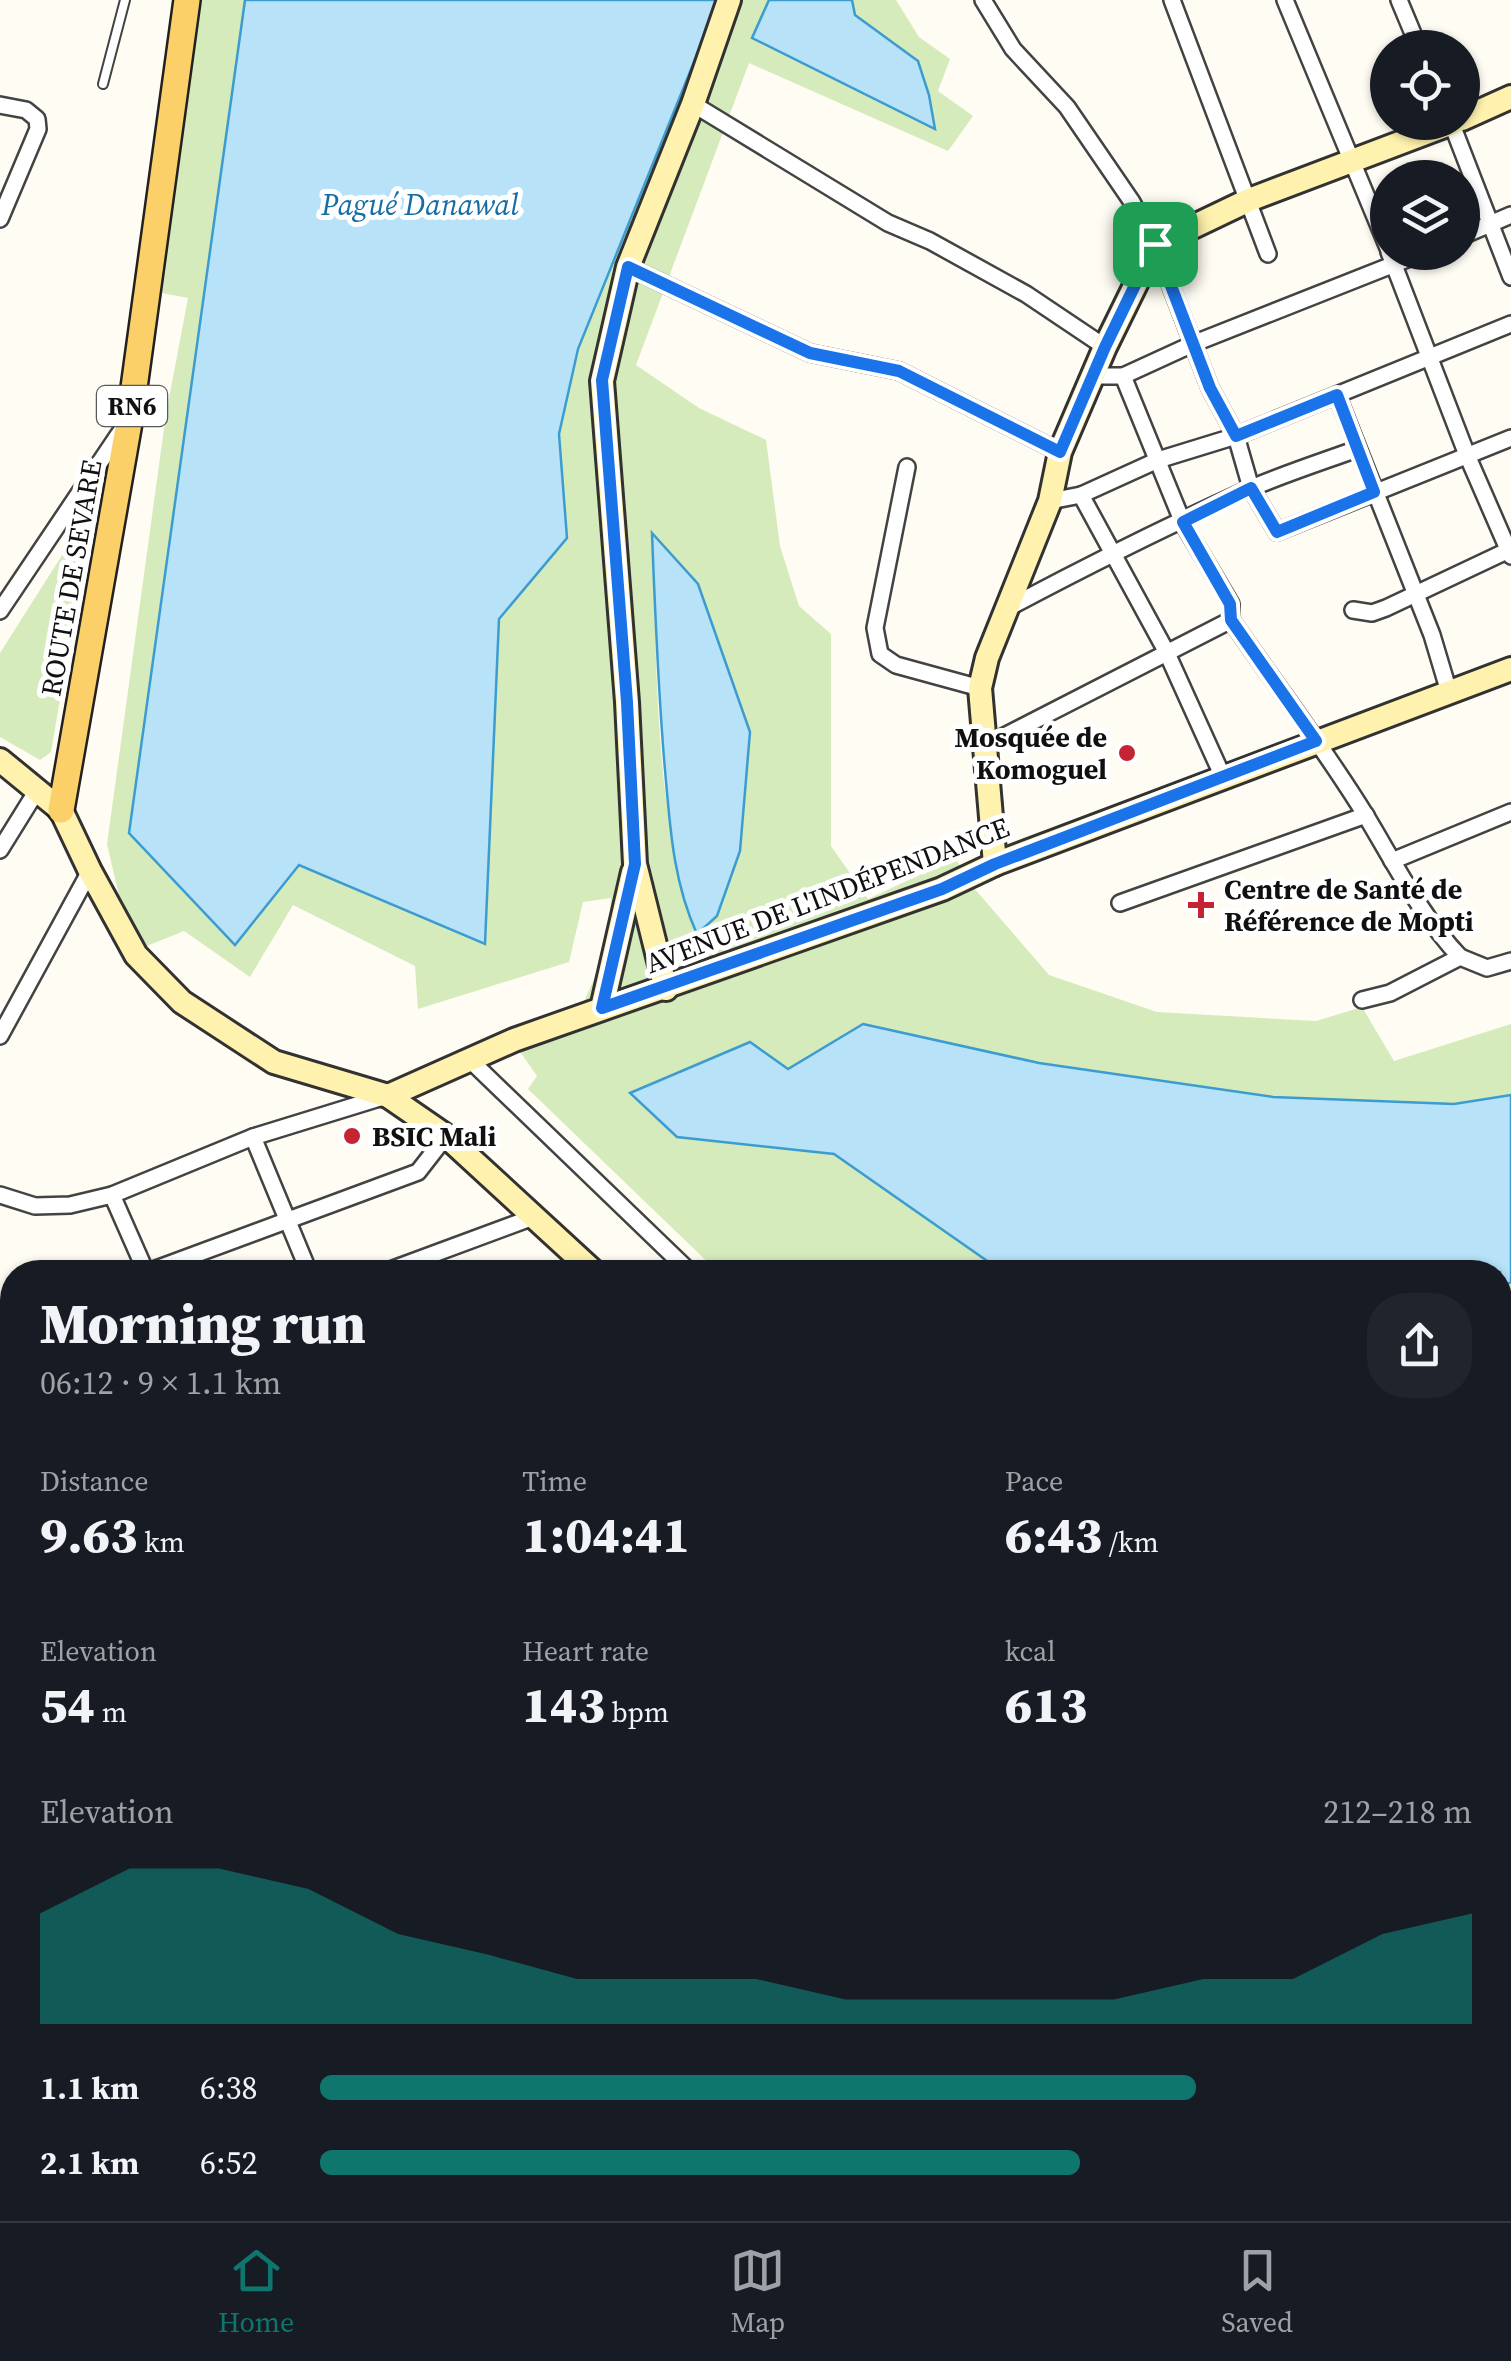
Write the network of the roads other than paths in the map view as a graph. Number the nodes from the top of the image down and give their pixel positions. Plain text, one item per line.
1 (125, 0) edge
2 (187, 0) edge
3 (729, 0) edge
4 (983, 0) edge
5 (1172, 0) edge
6 (1285, 0) edge
7 (1399, 0) edge
8 (1412, 30) edge
9 (103, 84) dead end
10 (1511, 97) edge
11 (0, 104) edge
12 (692, 104) junction
13 (1480, 111) edge
14 (1408, 140) edge
15 (1461, 140) edge
16 (1350, 162) junction
17 (1249, 200) junction
18 (1370, 208) edge
19 (1511, 215) edge
20 (0, 219) edge
21 (1489, 224) junction
22 (1480, 228) edge
23 (1155, 244) junction
24 (1268, 254) dead end
25 (1370, 265) edge
26 (628, 267) junction
27 (1396, 270) edge
28 (1511, 277) edge
29 (1511, 324) edge
30 (1194, 343) junction
31 (1105, 347) junction
32 (1430, 356) junction
33 (1092, 376) junction
34 (1123, 376) junction
35 (1337, 395) junction
36 (130, 417) junction
37 (1236, 436) junction
38 (1511, 438) edge
39 (1357, 449) junction
40 (1060, 452) junction
41 (1467, 455) junction
42 (1158, 460) junction
43 (907, 467) dead end
44 (1251, 488) junction
45 (1374, 492) junction
46 (1082, 495) junction
47 (1050, 502) junction
48 (1183, 522) junction
49 (1510, 551) edge
50 (1114, 552) junction
51 (1415, 594) junction
52 (1008, 608) junction
53 (1354, 610) dead end
54 (0, 611) edge
55 (1231, 620) junction
56 (1166, 651) junction
57 (1511, 670) edge
58 (980, 688) junction
59 (1450, 692) junction
60 (1316, 741) junction
61 (983, 747) junction
62 (0, 760) edge
63 (1223, 777) junction
64 (36, 792) junction
65 (62, 810) junction
66 (1511, 812) edge
67 (1366, 815) junction
68 (0, 850) edge
69 (1392, 862) junction
70 (635, 864) junction
71 (995, 864) junction
72 (90, 871) junction
73 (1120, 903) dead end
74 (1460, 957) junction
75 (1511, 961) edge
76 (666, 989) junction
77 (1362, 1000) dead end
78 (602, 1008) junction
79 (0, 1036) edge
80 (470, 1060) junction
81 (388, 1096) junction
82 (446, 1136) junction
83 (253, 1137) junction
84 (112, 1195) junction
85 (1, 1197) edge
86 (536, 1216) junction
87 (287, 1218) junction
88 (428, 1256) junction
89 (142, 1260) edge
90 (178, 1260) edge
91 (304, 1260) edge
92 (417, 1260) edge
93 (430, 1260) edge
94 (582, 1260) edge
95 (678, 1260) edge

1 - 9 lane
2 - 36 main road, ROUTE DE SEVARE / RN6
3 - 12 street
4 - 23 street
5 - 17 street
6 - 16 street
7 - 8 street
10 - 13 street
11 - 20 street
12 - 26 street
12 - 31 street
14 - 16 street
15 - 21 street
16 - 17 street
16 - 18 street
17 - 23 street
17 - 24 street
19 - 21 street
21 - 22 street
21 - 28 street
23 - 30 street
23 - 31 street
25 - 30 street
26 - 40 street
26 - 70 street
27 - 32 street
29 - 32 street
30 - 34 street
30 - 37 street
31 - 33 street
32 - 35 street
32 - 41 street
33 - 34 street
33 - 40 street
34 - 42 street
35 - 37 street
35 - 39 street
36 - 54 street
36 - 65 main road, ROUTE DE SEVARE / RN6
37 - 42 street
37 - 44 street
38 - 41 street
39 - 44 street
39 - 45 street
40 - 47 street
41 - 45 street
41 - 49 street
42 - 46 street
42 - 48 street
43 - 58 street
44 - 45 street
44 - 48 street
45 - 51 street
46 - 47 street
46 - 50 street
47 - 52 street
48 - 50 street
48 - 55 street
49 - 51 street
50 - 52 street
50 - 56 street
51 - 53 street
51 - 59 street
52 - 58 street
55 - 56 street
55 - 60 street
56 - 61 street
56 - 63 street
57 - 59 street, AVENUE DE L'INDÉPENDANCE
58 - 61 street
59 - 60 street, AVENUE DE L'INDÉPENDANCE
60 - 63 street, AVENUE DE L'INDÉPENDANCE
60 - 67 street
61 - 71 street
62 - 64 street
63 - 71 street, AVENUE DE L'INDÉPENDANCE
64 - 65 street
64 - 68 street
65 - 72 street
66 - 69 street
67 - 69 street
67 - 73 street
69 - 74 street
70 - 76 street
70 - 78 street
71 - 76 street, AVENUE DE L'INDÉPENDANCE
72 - 79 street
72 - 81 street
74 - 75 street
74 - 77 street
76 - 78 street, AVENUE DE L'INDÉPENDANCE
78 - 80 street, AVENUE DE L'INDÉPENDANCE
80 - 81 street, AVENUE DE L'INDÉPENDANCE
80 - 95 street
81 - 82 street
81 - 83 street
82 - 86 street
82 - 87 street
83 - 84 street
83 - 87 street
84 - 85 street
84 - 89 street
86 - 88 street
86 - 94 street
87 - 90 street
87 - 91 street
88 - 92 street
88 - 93 street

